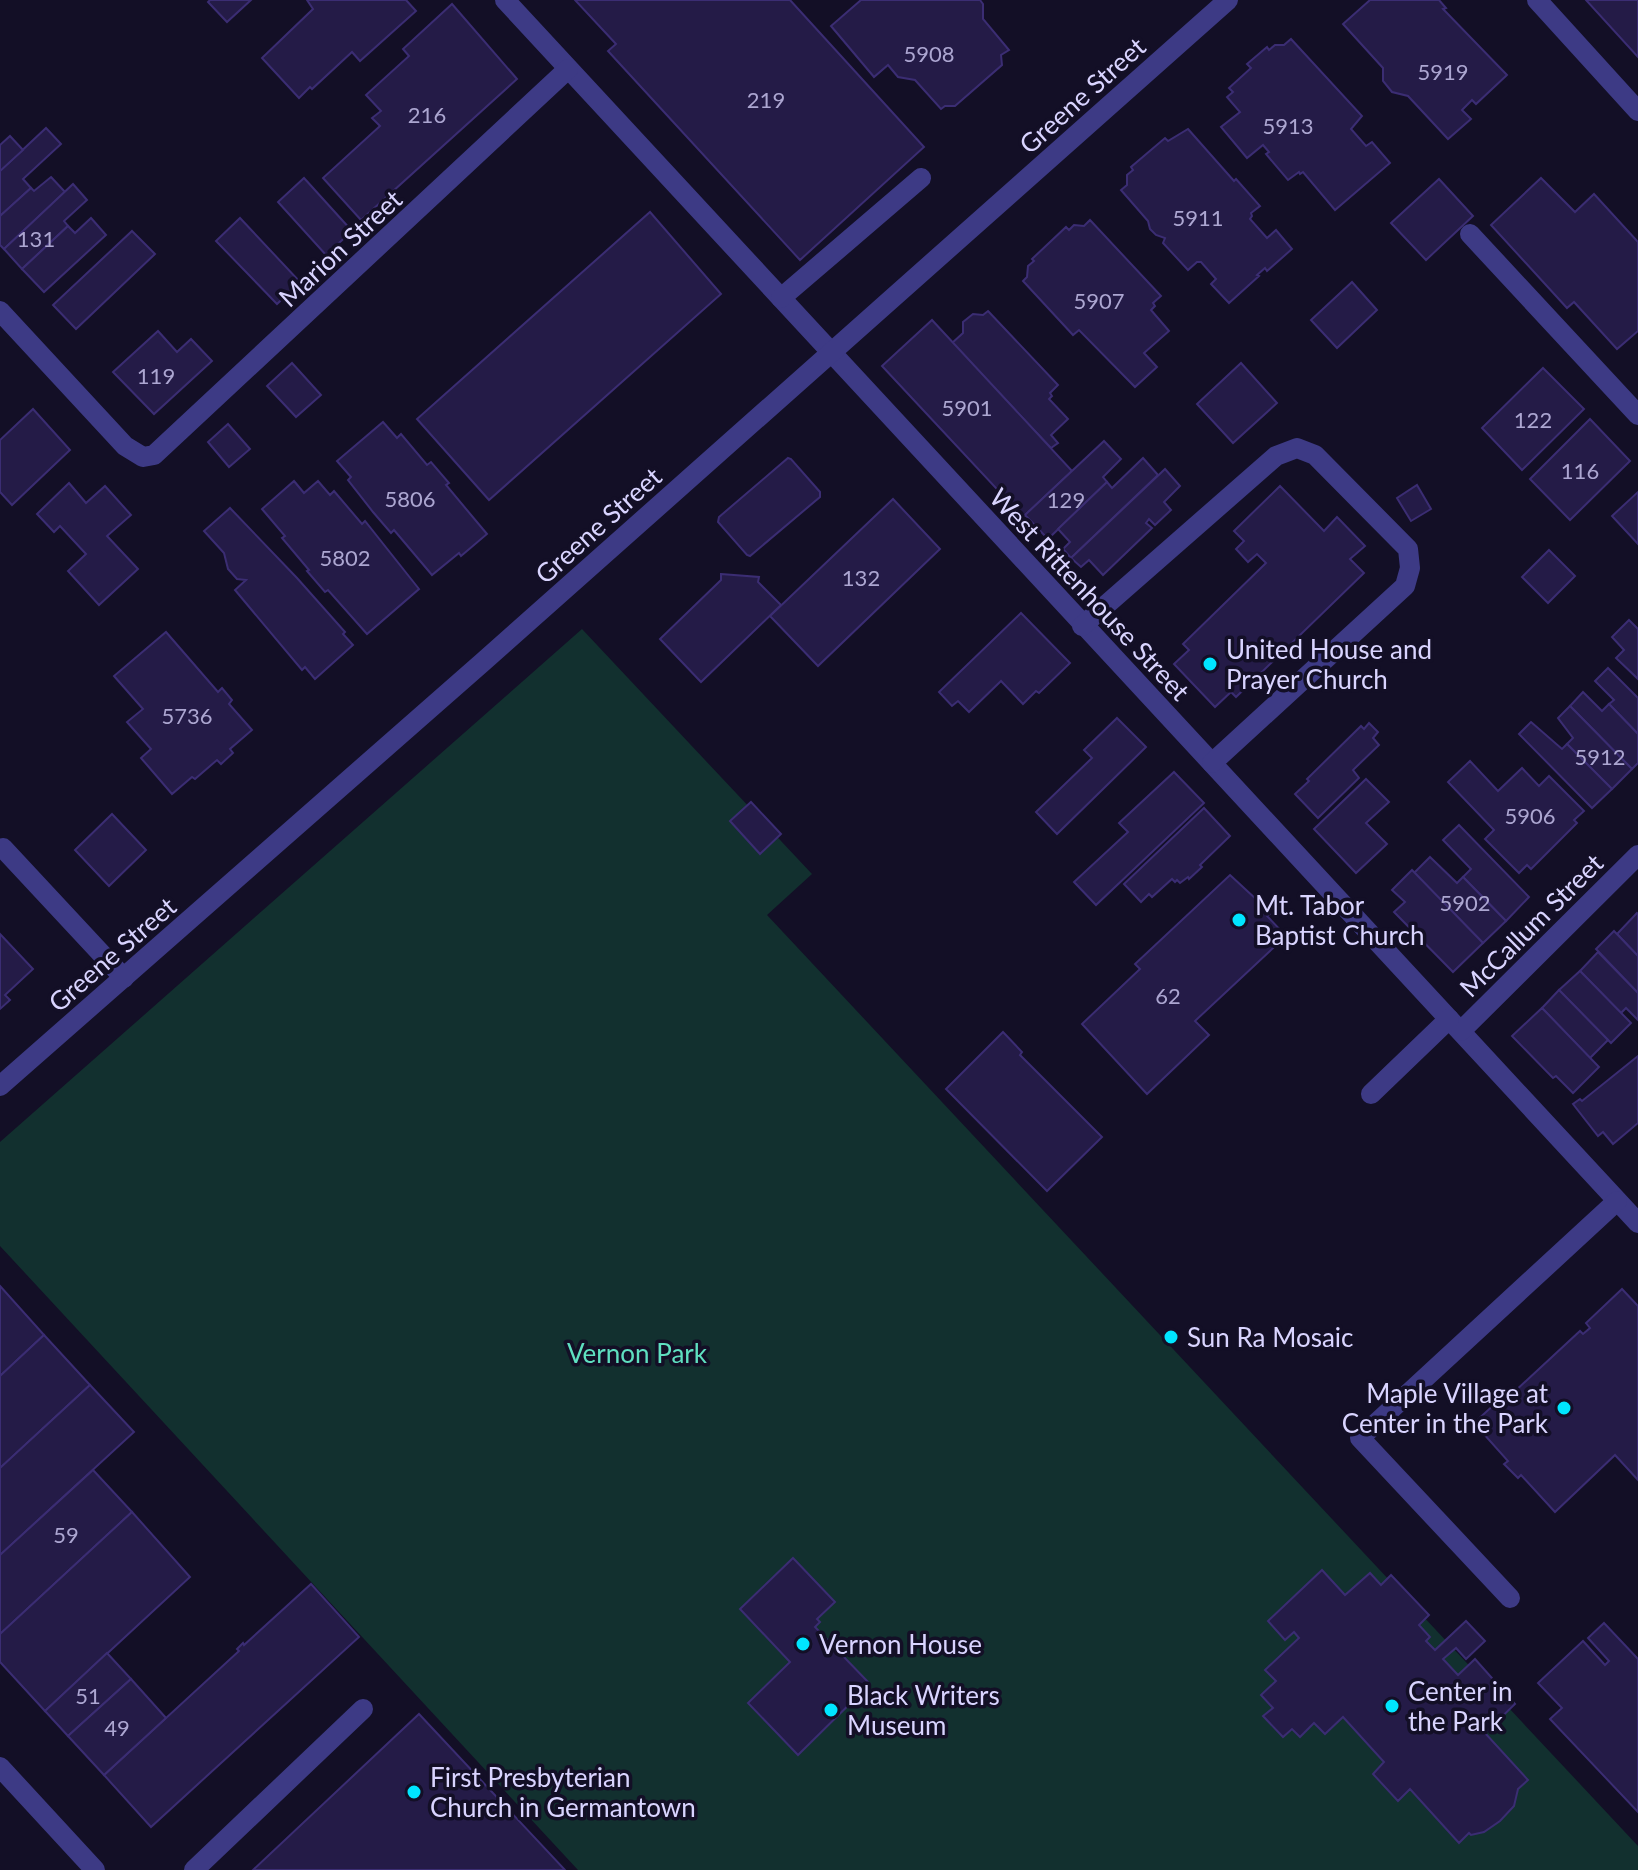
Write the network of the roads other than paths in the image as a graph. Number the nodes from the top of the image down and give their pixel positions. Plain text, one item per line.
1 (505, 0) edge
2 (1228, 0) edge
3 (1537, 0) edge
4 (568, 69) junction
5 (1638, 111) edge
6 (921, 178) dead end
7 (1470, 234) dead end
8 (781, 298) junction
9 (0, 311) edge
10 (831, 352) junction
11 (1638, 415) edge
12 (1082, 626) junction
13 (1212, 763) junction
14 (3, 848) dead end
15 (1638, 855) edge
16 (124, 978) junction
17 (1455, 1025) junction
18 (0, 1086) edge
19 (1371, 1094) dead end
20 (1617, 1201) junction
21 (1638, 1223) edge
22 (1510, 1598) dead end
23 (363, 1709) dead end
24 (0, 1767) edge
25 (95, 1870) edge
26 (194, 1870) edge

1 - 4 street, West Rittenhouse Street
2 - 10 street, Greene Street
3 - 5 street
4 - 8 street, West Rittenhouse Street
4 - 9 street, Marion Street
6 - 8 street
7 - 11 street
8 - 10 street, West Rittenhouse Street
10 - 12 street, West Rittenhouse Street
10 - 16 street, Greene Street
12 - 13 street, West Rittenhouse Street
12 - 13 street
13 - 17 street, West Rittenhouse Street
14 - 16 street
15 - 17 street, McCallum Street
16 - 18 street, Greene Street
17 - 19 street, McCallum Street
17 - 20 street, West Rittenhouse Street
20 - 21 street, West Rittenhouse Street
20 - 22 street
23 - 26 street
24 - 25 street

